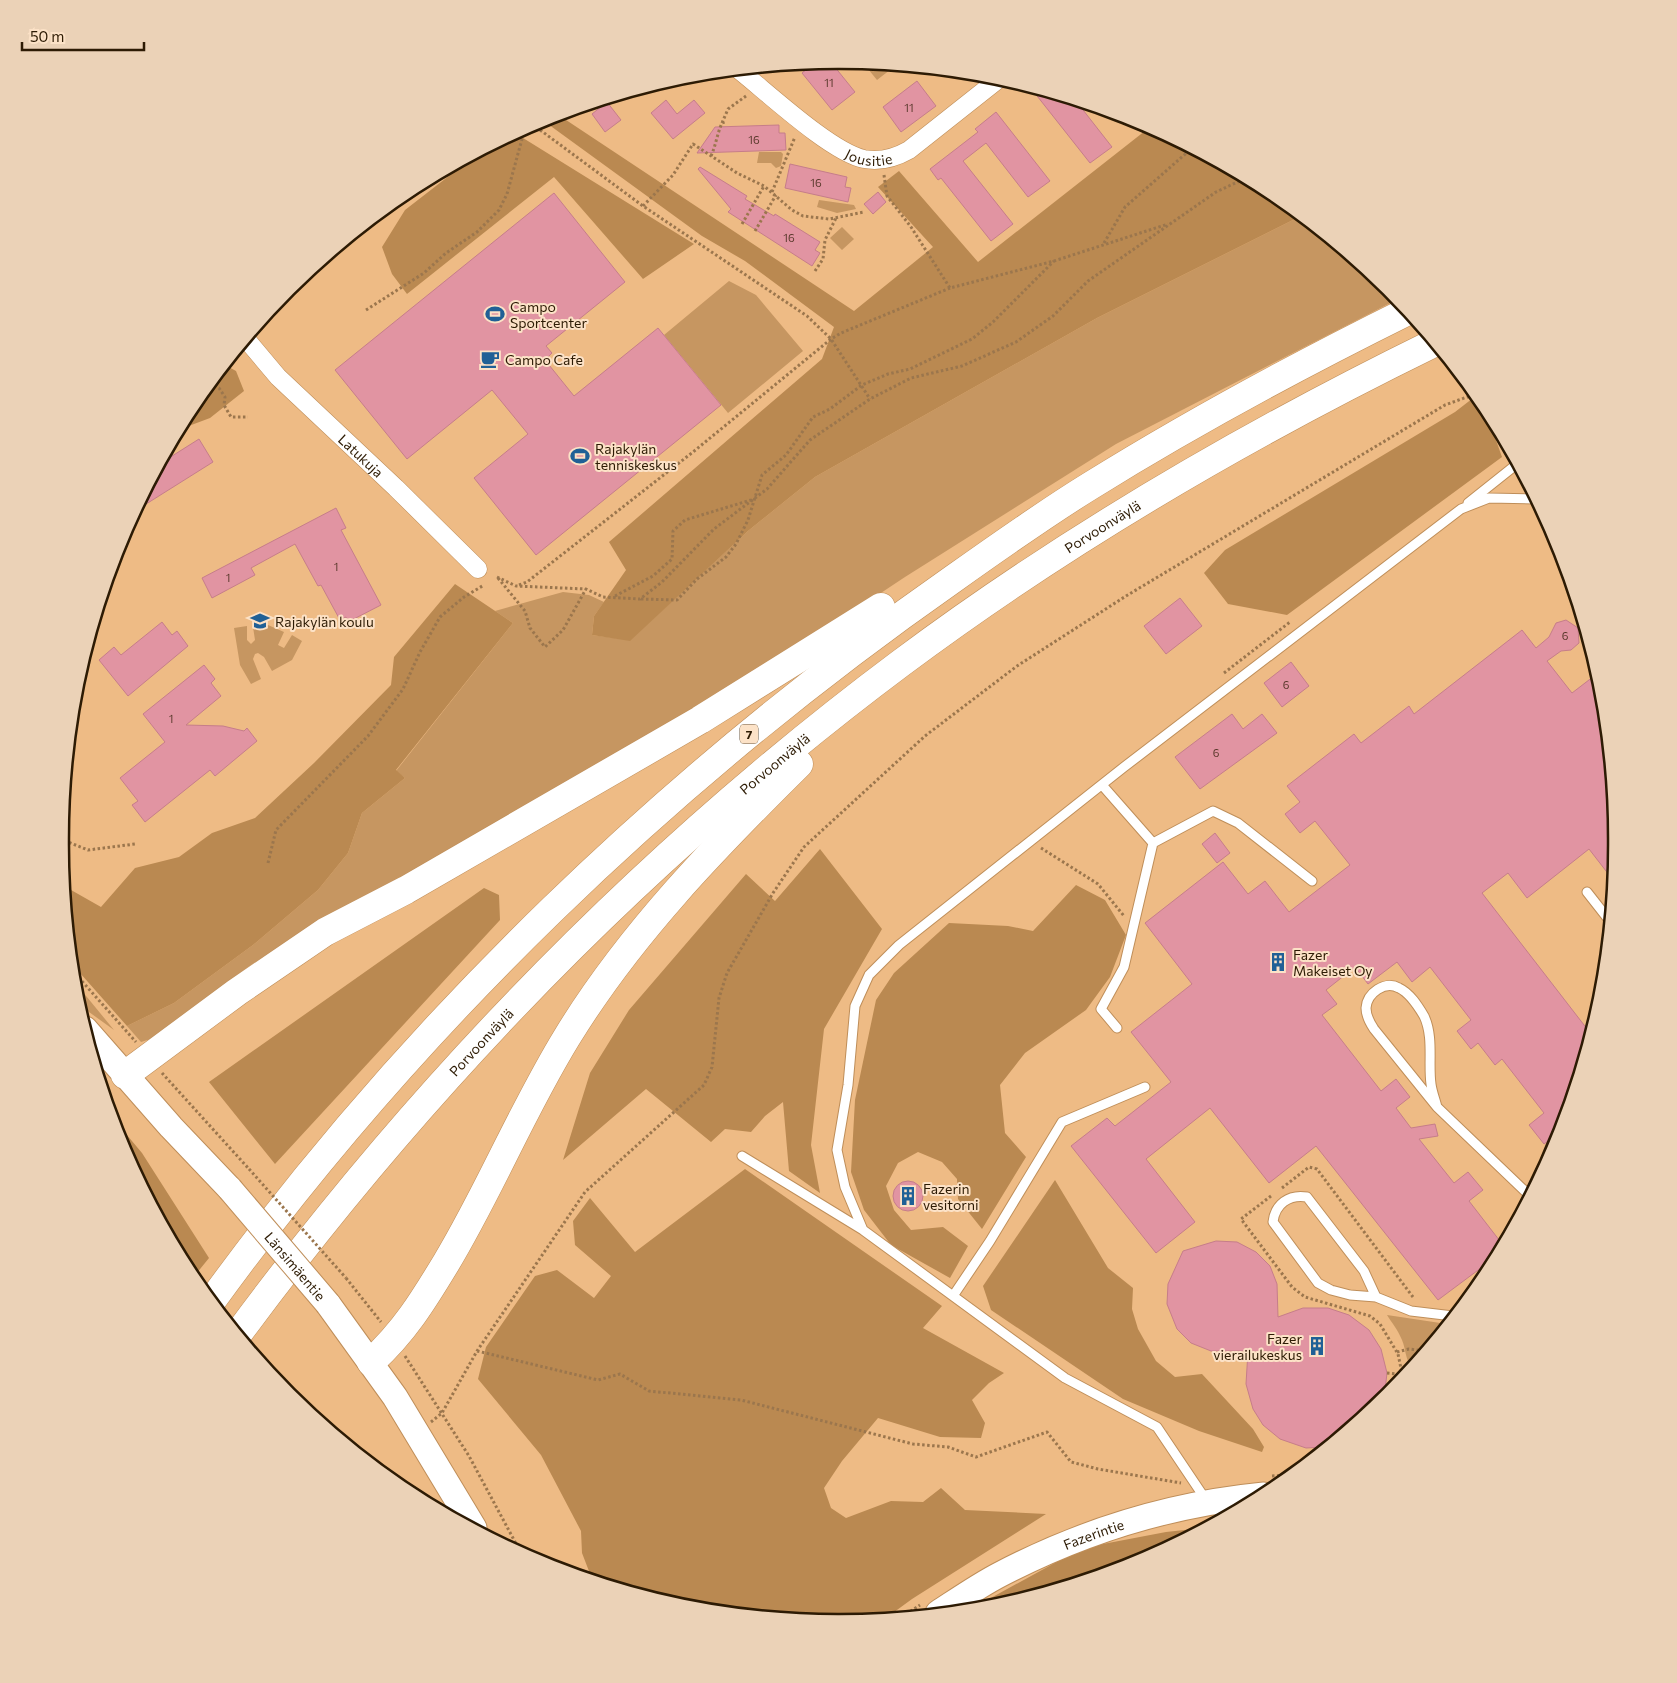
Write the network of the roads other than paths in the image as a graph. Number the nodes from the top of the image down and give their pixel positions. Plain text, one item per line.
1 (745, 74) edge
2 (992, 85) edge
3 (1402, 314) edge
4 (250, 343) edge
5 (1429, 346) edge
6 (1512, 468) edge
7 (1529, 499) edge
8 (1461, 509) junction
9 (1006, 542) junction
10 (478, 569) dead end
11 (903, 661) junction
12 (1102, 785) junction
13 (1153, 843) junction
14 (1312, 881) dead end
15 (1587, 892) dead end
16 (1605, 915) edge
17 (1117, 1028) dead end
18 (94, 1039) edge
19 (125, 1075) junction
20 (1145, 1087) dead end
21 (1436, 1106) junction
22 (742, 1156) dead end
23 (1526, 1191) edge
24 (863, 1230) junction
25 (953, 1296) junction
26 (216, 1297) edge
27 (1376, 1297) junction
28 (1447, 1315) edge
29 (241, 1329) edge
30 (371, 1362) junction
31 (1203, 1494) junction
32 (1250, 1495) edge
33 (469, 1519) edge
34 (949, 1606) edge

1 - 2 street, Jousitie
3 - 9 highway, 7
4 - 10 street, Latukuja
5 - 11 highway, Porvoonväylä
6 - 8 lane
7 - 8 lane
8 - 12 lane
9 - 19 highway
9 - 26 highway, 7
11 - 29 highway, Porvoonväylä
11 - 30 highway
12 - 13 lane
12 - 24 lane
13 - 14 lane
13 - 17 lane
15 - 16 lane
18 - 19 main road, Länsimäentie
19 - 30 main road, Länsimäentie, bridge
20 - 25 lane
21 - 21 lane
21 - 23 lane
22 - 24 lane
24 - 25 lane
25 - 31 lane
27 - 27 lane
27 - 28 lane
30 - 33 main road, Länsimäentie
31 - 32 main road, Fazerintie
31 - 34 main road, Fazerintie

